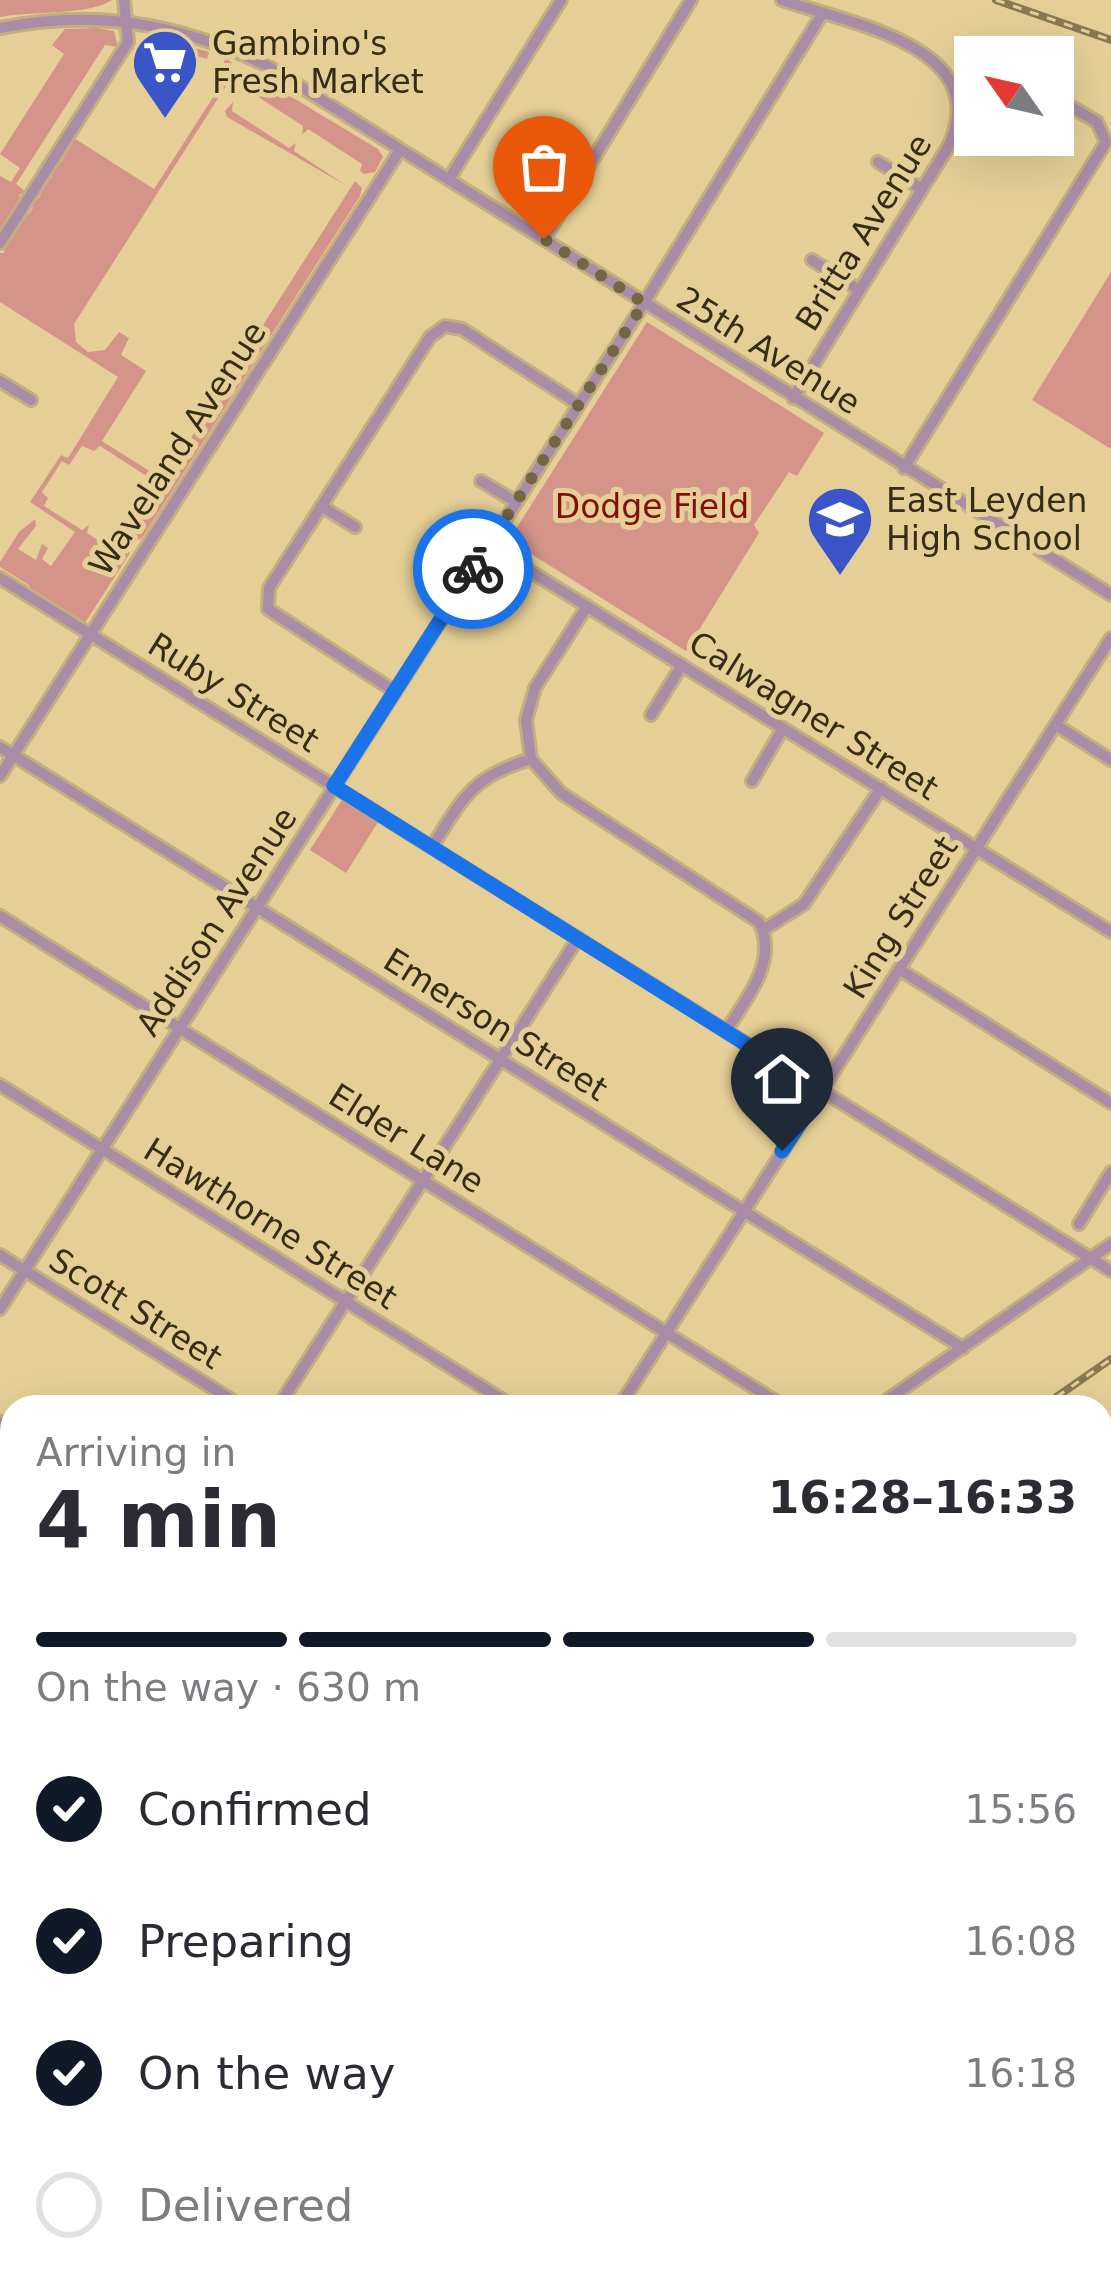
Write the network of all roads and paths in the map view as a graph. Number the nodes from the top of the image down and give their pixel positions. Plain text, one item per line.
1 (124, 0) edge
2 (561, 0) edge
3 (691, 0) edge
4 (782, 0) edge
5 (822, 14) junction
6 (128, 21) junction
7 (0, 28) edge
8 (953, 87) joint
9 (1109, 110) edge
10 (1074, 111) edge
11 (1105, 134) edge
12 (400, 149) junction
13 (878, 163) dead end
14 (449, 179) junction
15 (922, 189) junction
16 (544, 239) junction
17 (0, 243) edge
18 (812, 260) dead end
19 (859, 290) junction
20 (644, 303) junction
21 (0, 381) edge
22 (793, 398) junction
23 (31, 400) dead end
24 (578, 404) junction
25 (904, 467) junction
26 (481, 481) dead end
27 (516, 502) junction
28 (321, 506) junction
29 (355, 527) dead end
30 (488, 544) junction
31 (0, 578) edge
32 (1111, 595) edge
33 (586, 606) junction
34 (90, 634) junction
35 (1111, 638) edge
36 (682, 665) junction
37 (394, 691) junction
38 (651, 715) dead end
39 (1056, 724) junction
40 (783, 728) junction
41 (0, 747) edge
42 (13, 755) junction
43 (531, 759) junction
44 (1111, 760) edge
45 (0, 776) edge
46 (752, 781) dead end
47 (334, 786) junction
48 (880, 788) junction
49 (432, 847) junction
50 (976, 848) junction
51 (258, 906) junction
52 (0, 916) edge
53 (763, 930) junction
54 (1111, 932) edge
55 (578, 938) junction
56 (899, 969) junction
57 (180, 1028) junction
58 (726, 1031) junction
59 (500, 1058) junction
60 (0, 1085) edge
61 (821, 1091) junction
62 (1111, 1103) edge
63 (103, 1148) junction
64 (1111, 1172) edge
65 (423, 1179) junction
66 (744, 1211) junction
67 (1079, 1223) dead end
68 (1111, 1244) edge
69 (0, 1255) edge
70 (1090, 1258) junction
71 (25, 1270) junction
72 (1111, 1271) edge
73 (345, 1302) junction
74 (0, 1309) edge
75 (667, 1333) junction
76 (963, 1348) junction
77 (224, 1395) edge
78 (286, 1395) edge
79 (495, 1395) edge
80 (627, 1395) edge
81 (766, 1395) edge
82 (894, 1395) edge

1 - 6 street
2 - 14 street
3 - 16 street
4 - 5 street
5 - 8 street
5 - 20 street, Addison Avenue
6 - 7 street, 25th Avenue
6 - 12 street, 25th Avenue
6 - 17 street
8 - 15 street, Britta Avenue
9 - 11 street
10 - 11 street
11 - 25 street
12 - 14 street, 25th Avenue
12 - 34 street, Waveland Avenue
13 - 15 street
14 - 16 street, 25th Avenue
15 - 19 street, Britta Avenue
16 - 20 street, 25th Avenue
18 - 19 street
19 - 22 street, Britta Avenue
20 - 22 street, 25th Avenue
20 - 24 street, Addison Avenue
21 - 23 street
22 - 25 street, 25th Avenue
24 - 27 street, Addison Avenue
24 - 28 street
25 - 32 street, 25th Avenue
26 - 27 street
27 - 30 street, Addison Avenue
28 - 29 street
28 - 37 street
30 - 33 street, Calwagner Street
30 - 37 street, Addison Avenue
31 - 34 street, Ruby Street
33 - 36 street, Calwagner Street
33 - 43 street
34 - 42 street, Waveland Avenue
34 - 47 street, Ruby Street
35 - 39 street, King Street
36 - 38 street
36 - 40 street, Calwagner Street
37 - 47 street, Addison Avenue
39 - 44 street
39 - 50 street, King Street
40 - 46 street
40 - 48 street, Calwagner Street
41 - 42 street, Emerson Street
42 - 45 street, Waveland Avenue
42 - 51 street, Emerson Street
43 - 49 street
43 - 53 street
47 - 49 street, Ruby Street
47 - 51 street, Addison Avenue
48 - 50 street, Calwagner Street
48 - 53 street
49 - 55 street, Ruby Street
50 - 54 street, Calwagner Street
50 - 56 street, King Street
51 - 57 street, Addison Avenue
51 - 59 street, Emerson Street
52 - 57 street, Elder Lane
53 - 58 street
55 - 58 street, Ruby Street
55 - 59 street
56 - 61 street, King Street
56 - 62 street
57 - 63 street, Addison Avenue
57 - 65 street, Elder Lane
58 - 61 street, Ruby Street
59 - 65 street
59 - 66 street, Emerson Street
60 - 63 street, Hawthorne Street
61 - 66 street, King Street
61 - 70 street, Ruby Street
63 - 71 street, Addison Avenue
63 - 73 street, Hawthorne Street
64 - 67 street
65 - 73 street
65 - 75 street, Elder Lane
66 - 75 street, King Street
66 - 76 street, Emerson Street
68 - 70 street
69 - 71 street, Scott Street
70 - 72 street, Ruby Street
70 - 76 street
71 - 74 street, Addison Avenue
71 - 77 street, Scott Street
73 - 78 street
73 - 79 street, Hawthorne Street
75 - 80 street, King Street
75 - 81 street, Elder Lane
76 - 82 street

